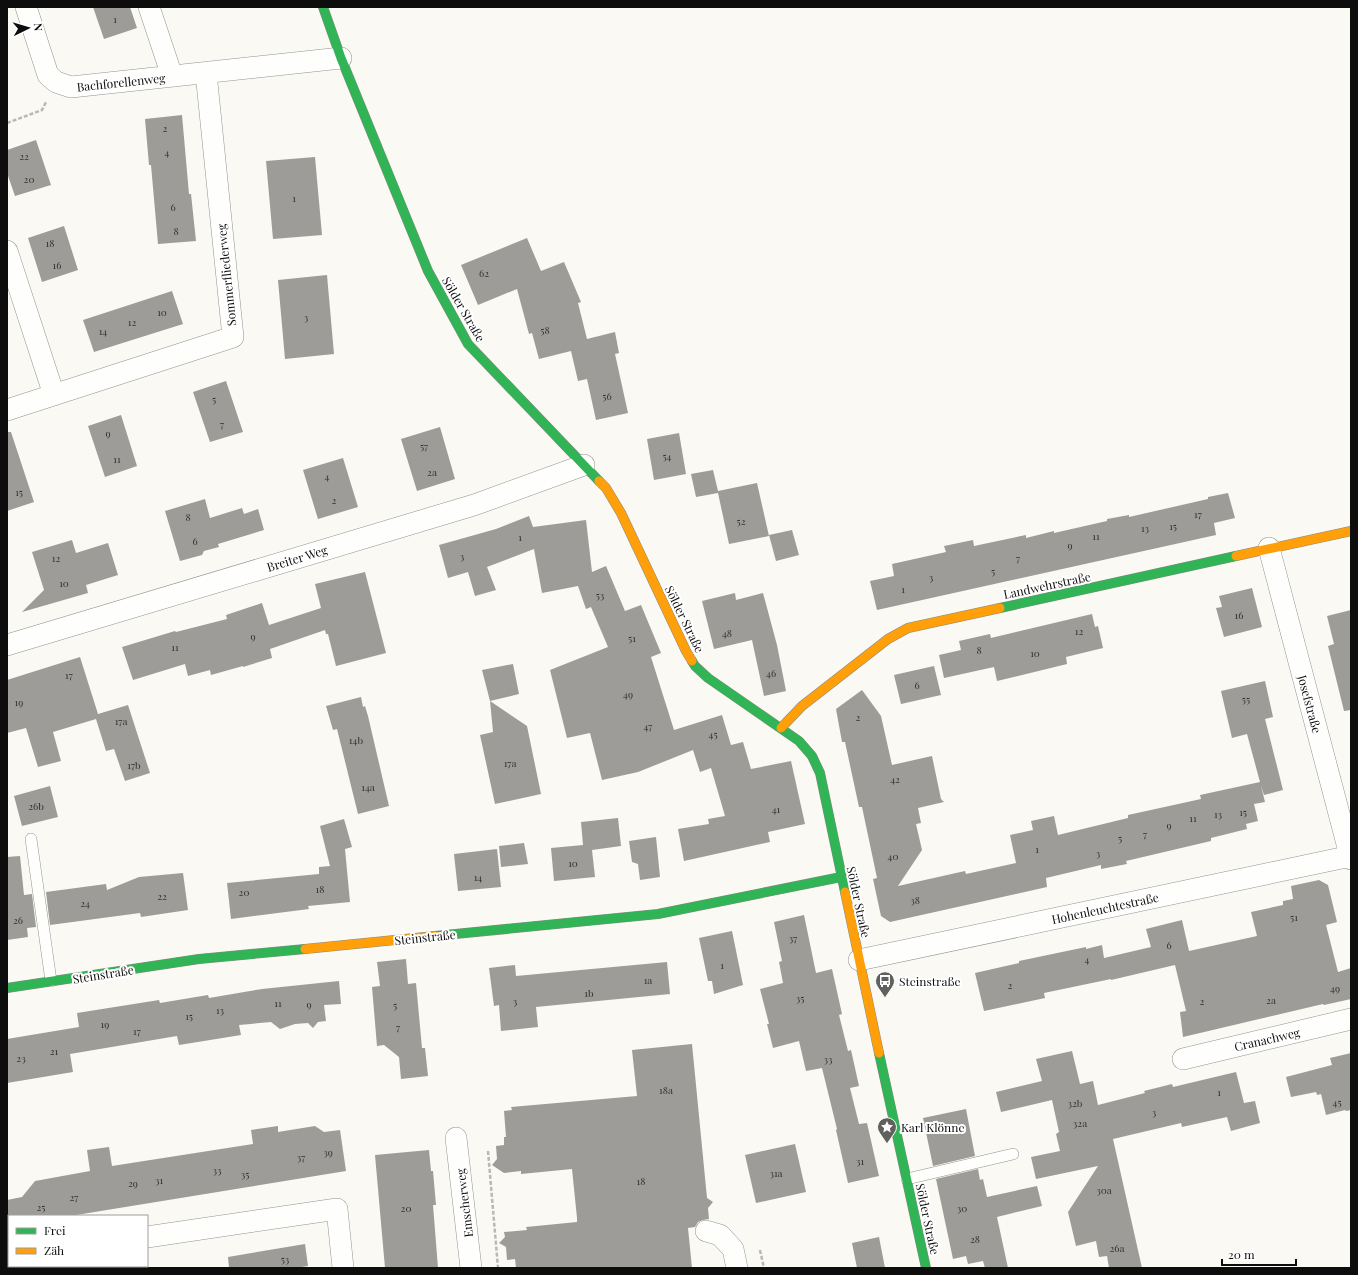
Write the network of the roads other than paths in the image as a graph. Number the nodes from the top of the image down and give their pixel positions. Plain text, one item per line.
1 (26, 7) edge
2 (149, 7) edge
3 (323, 7) edge
4 (341, 58) junction
5 (206, 73) junction
6 (172, 76) junction
7 (7, 251) edge
8 (54, 395) junction
9 (7, 410) edge
10 (584, 465) junction
11 (1351, 531) edge
12 (1269, 548) junction
13 (7, 645) edge
14 (781, 728) junction
15 (31, 839) dead end
16 (1351, 858) edge
17 (841, 876) junction
18 (859, 960) junction
19 (51, 981) junction
20 (7, 988) edge
21 (1351, 1019) edge
22 (1183, 1058) dead end
23 (456, 1138) dead end
24 (1012, 1154) dead end
25 (907, 1179) junction
26 (706, 1232) dead end
27 (148, 1237) edge
28 (343, 1268) edge
29 (471, 1268) edge
30 (737, 1268) edge
31 (926, 1268) edge

1 - 6 street, Bachforellenweg
2 - 6 street, Bachforellenweg
3 - 4 street, Sölder Straße
4 - 5 street, Bachforellenweg
4 - 10 street, Sölder Straße
5 - 6 street, Bachforellenweg
5 - 8 street, Sommerfliederweg
7 - 8 street
8 - 9 street, Sommerfliederweg
10 - 13 street, Breiter Weg
10 - 14 street, Sölder Straße
11 - 12 street, Landwehrstraße
12 - 14 street, Landwehrstraße
12 - 16 street, Josefstraße
14 - 17 street, Sölder Straße
15 - 19 lane
16 - 18 street, Hohenleuchtestraße
17 - 18 street, Sölder Straße
17 - 19 street, Steinstraße
18 - 25 street, Sölder Straße
19 - 20 street, Steinstraße
21 - 22 street, Cranachweg
23 - 29 street, Emscherweg
24 - 25 lane
25 - 31 street, Sölder Straße
26 - 30 street
27 - 28 street

